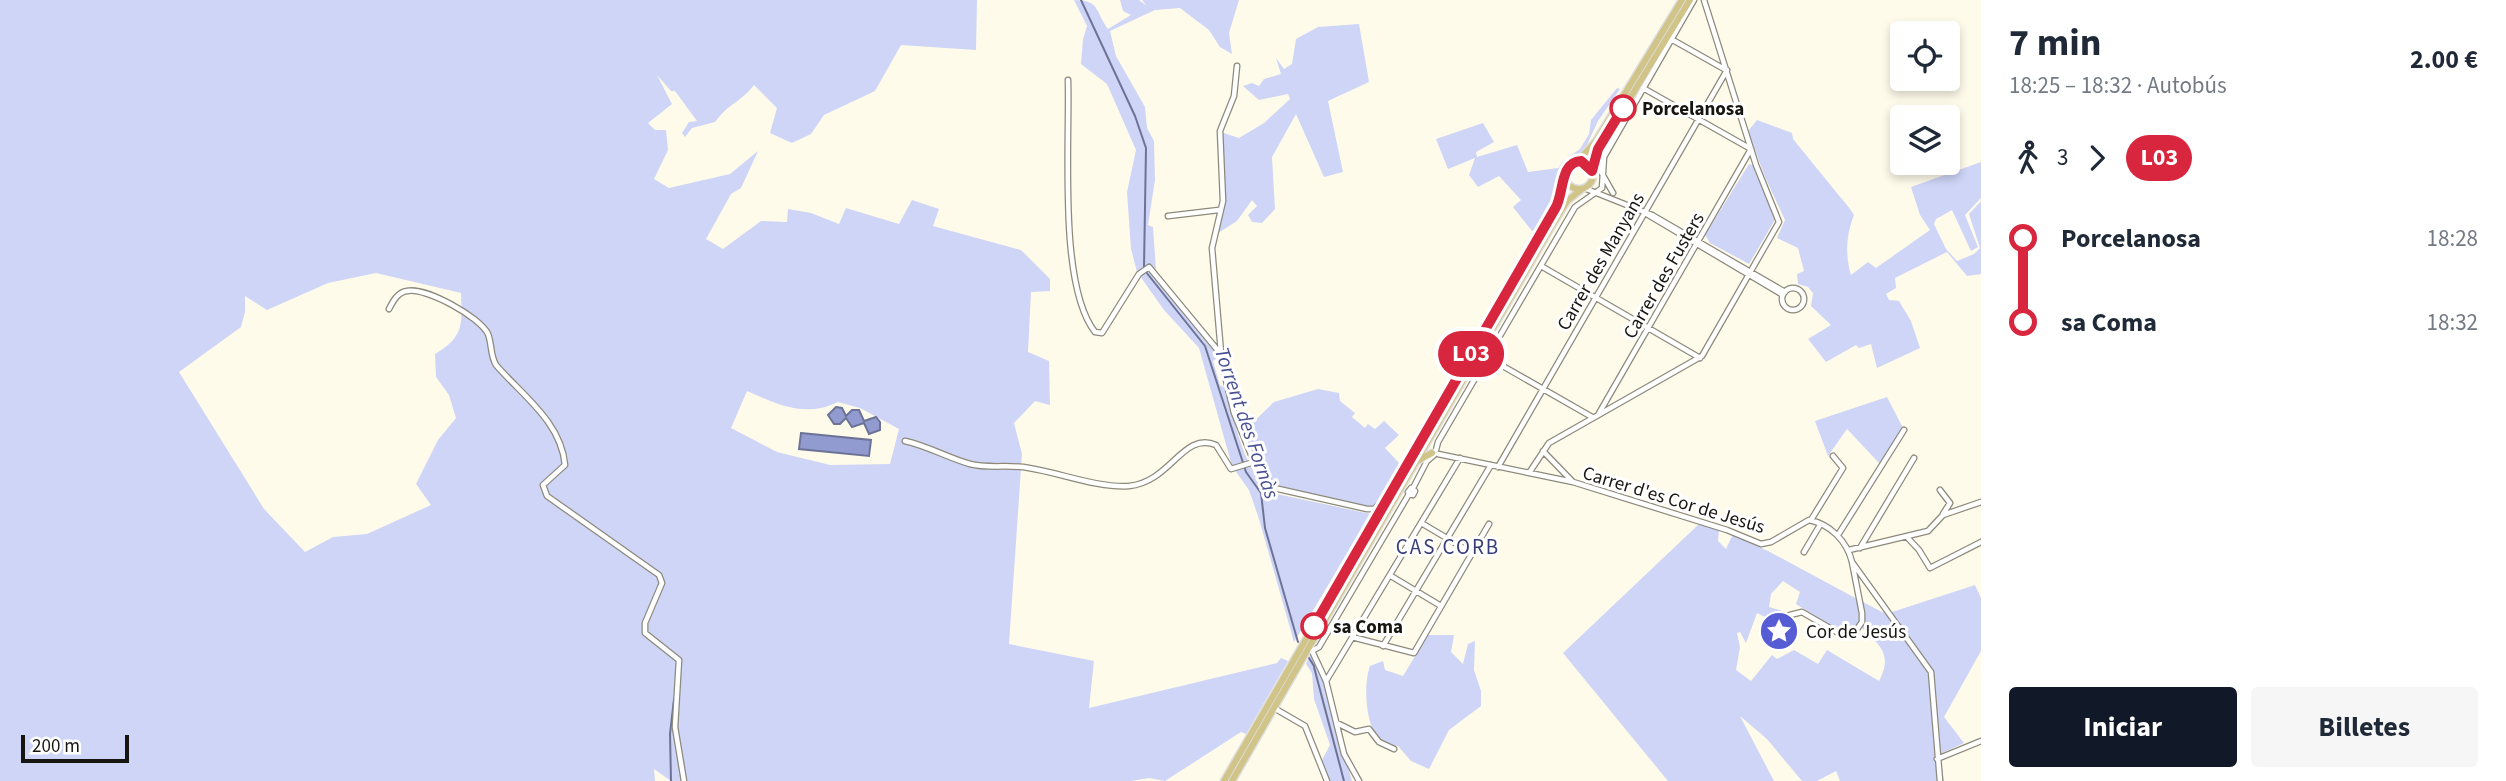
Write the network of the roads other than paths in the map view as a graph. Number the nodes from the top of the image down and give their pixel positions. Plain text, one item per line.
1 (1682, 0) edge
2 (1692, 0) edge
3 (1704, 0) edge
4 (1671, 40) junction
5 (1237, 66) dead end
6 (1727, 70) junction
7 (1068, 80) dead end
8 (1643, 88) junction
9 (1697, 119) junction
10 (1751, 149) junction
11 (1597, 153) junction
12 (1578, 161) junction
13 (1592, 172) junction
14 (1601, 173) junction
15 (1565, 179) junction
16 (1602, 184) junction
17 (1583, 189) junction
18 (1599, 192) junction
19 (1613, 192) junction
20 (1624, 201) junction
21 (1219, 210) junction
22 (1644, 212) junction
23 (1168, 216) dead end
24 (1697, 243) junction
25 (1541, 266) junction
26 (1527, 269) junction
27 (1535, 273) junction
28 (1749, 273) junction
29 (1784, 293) junction
30 (1594, 297) junction
31 (388, 309) dead end
32 (1648, 328) junction
33 (1221, 354) junction
34 (1487, 357) junction
35 (1700, 358) junction
36 (1543, 388) junction
37 (1609, 396) junction
38 (1619, 404) junction
39 (1595, 416) junction
40 (1904, 430) dead end
41 (1430, 437) junction
42 (905, 440) dead end
43 (1543, 451) junction
44 (1435, 452) junction
45 (1833, 456) dead end
46 (1460, 458) junction
47 (1914, 458) dead end
48 (1252, 462) junction
49 (1416, 462) junction
50 (1491, 465) junction
51 (1498, 467) junction
52 (1529, 473) junction
53 (1397, 481) junction
54 (1573, 482) junction
55 (1940, 490) dead end
56 (1981, 502) edge
57 (1367, 509) junction
58 (1943, 514) junction
59 (1811, 520) junction
60 (1423, 524) junction
61 (1489, 524) dead end
62 (1821, 524) junction
63 (1370, 528) junction
64 (1838, 535) junction
65 (1906, 537) junction
66 (1447, 538) junction
67 (1981, 542) edge
68 (1860, 548) junction
69 (1849, 550) junction
70 (1804, 552) dead end
71 (1472, 554) junction
72 (1374, 555) junction
73 (1361, 557) junction
74 (1852, 562) junction
75 (1391, 576) junction
76 (1416, 591) junction
77 (1441, 606) junction
78 (1790, 615) dead end
79 (1352, 637) junction
80 (1383, 646) junction
81 (1307, 649) junction
82 (1326, 681) junction
83 (1274, 708) junction
84 (1337, 723) junction
85 (1981, 741) edge
86 (1394, 749) dead end
87 (1937, 758) junction
88 (684, 781) edge
89 (1224, 781) edge
90 (1231, 781) edge
91 (1327, 781) edge
92 (1359, 781) edge
93 (1940, 781) edge

1 - 12 main road
2 - 4 street
2 - 11 main road
3 - 6 street
4 - 6 street
4 - 8 street
5 - 21 street
6 - 9 street, Carrer des Manyans
6 - 10 street
7 - 33 street
8 - 9 street
8 - 14 street
9 - 10 street
9 - 22 street, Carrer des Manyans
10 - 24 street, Carrer des Fusters
10 - 28 street
11 - 13 main road
11 - 14 street
12 - 13 main road
12 - 15 main road
13 - 16 street
13 - 17 main road
14 - 16 street
14 - 19 street
15 - 17 main road
15 - 53 main road
16 - 18 street
16 - 19 street
17 - 18 street
17 - 26 main road
18 - 20 street
18 - 25 street
19 - 20 street
20 - 22 street
21 - 23 street
21 - 33 street
22 - 24 street
22 - 30 street, Carrer des Manyans
24 - 28 street
24 - 32 street, Carrer des Fusters
25 - 27 street
25 - 30 street
26 - 27 street
26 - 41 main road
27 - 34 street
28 - 29 street
28 - 35 street
29 - 29 street
30 - 32 street
30 - 36 street, Carrer des Manyans
31 - 88 street
32 - 35 street
32 - 37 street, Carrer des Fusters
33 - 48 street
34 - 36 street
34 - 44 street
35 - 38 street
36 - 39 street
36 - 51 street, Carrer des Manyans
37 - 38 street
37 - 39 street, Carrer des Fusters
38 - 39 street
39 - 43 street
40 - 64 street
41 - 44 main road
41 - 49 main road
42 - 48 street
43 - 52 street
43 - 54 street
44 - 46 street, Carrer d'es Cor de Jesús
44 - 49 main road
44 - 72 street
45 - 59 street
46 - 50 street, Carrer d'es Cor de Jesús
46 - 60 street
47 - 68 street
48 - 57 street
49 - 73 main road
50 - 51 street, Carrer d'es Cor de Jesús
50 - 66 street
51 - 52 street, Carrer d'es Cor de Jesús
52 - 54 street, Carrer d'es Cor de Jesús
53 - 57 street
53 - 63 main road
54 - 59 street, Carrer d'es Cor de Jesús
55 - 58 street
56 - 58 street
57 - 63 street
58 - 65 street
59 - 62 street
60 - 66 street
60 - 75 street
61 - 71 street
62 - 64 street
62 - 70 street
63 - 81 main road
64 - 69 street
65 - 67 street
65 - 68 street
66 - 71 street
66 - 76 street
68 - 69 street
69 - 74 street
71 - 77 street
72 - 73 street
72 - 81 street
73 - 81 main road
74 - 78 street
74 - 87 street
75 - 76 street
75 - 79 street
76 - 77 street
76 - 80 street
77 - 80 street
79 - 80 street
79 - 82 street
81 - 82 street
81 - 83 main road
81 - 89 main road
82 - 84 street
83 - 90 main road
83 - 91 street
84 - 86 street
84 - 92 street
85 - 87 street
87 - 93 street

